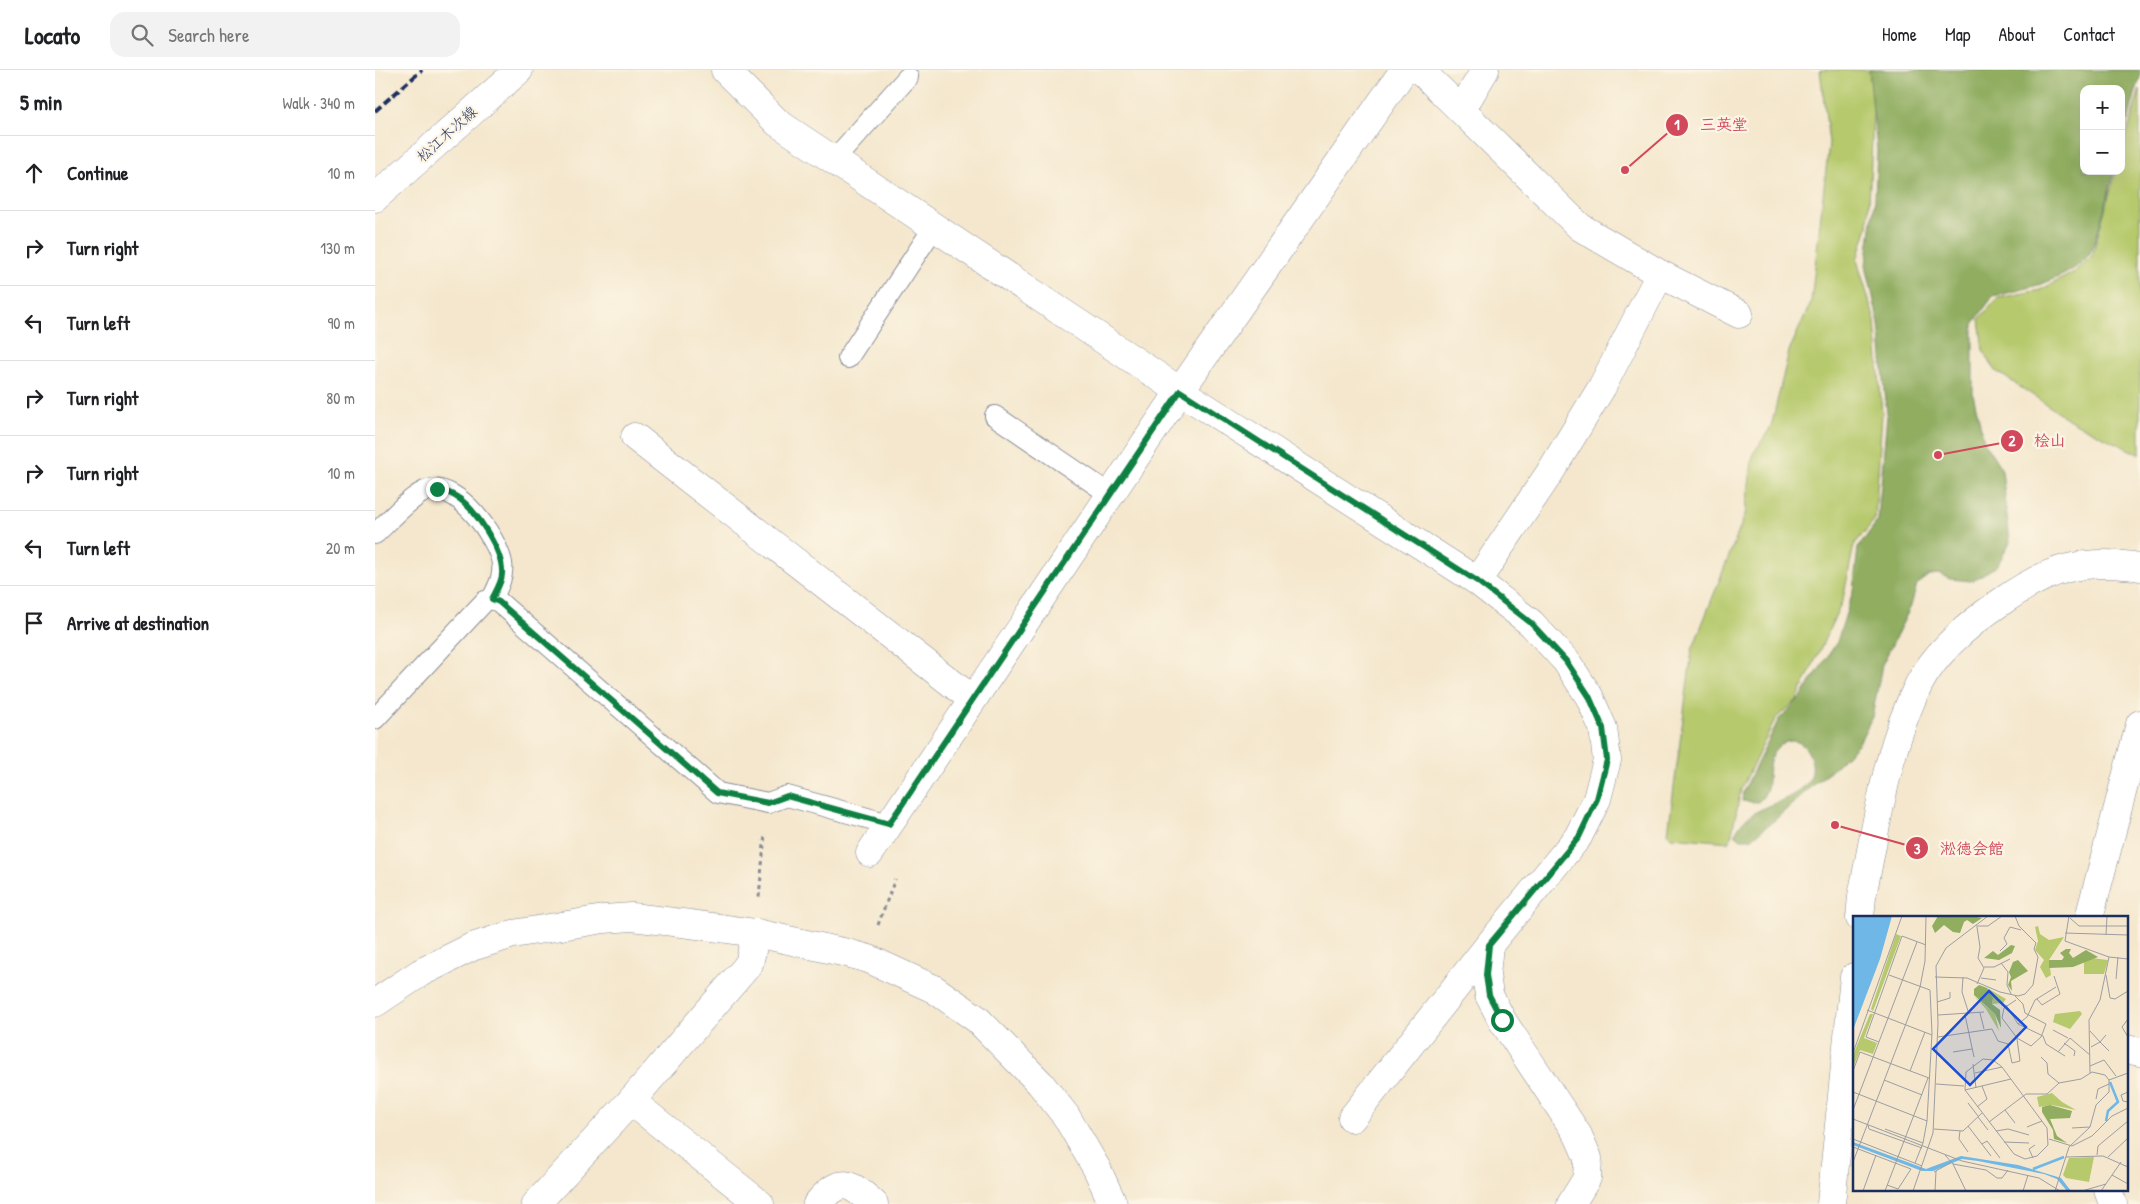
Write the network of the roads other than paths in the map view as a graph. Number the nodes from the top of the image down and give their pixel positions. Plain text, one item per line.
1 (519, 70) edge
2 (725, 70) edge
3 (1404, 70) edge
4 (1420, 70) edge
5 (1485, 70) edge
6 (908, 77) dead end
7 (1462, 110) junction
8 (834, 160) junction
9 (375, 198) edge
10 (934, 227) junction
11 (1660, 274) junction
12 (1739, 314) dead end
13 (848, 358) dead end
14 (1180, 391) junction
15 (995, 416) dead end
16 (635, 437) dead end
17 (1111, 495) junction
18 (375, 534) edge
19 (2140, 567) edge
20 (1477, 581) junction
21 (492, 599) junction
22 (972, 699) junction
23 (375, 719) edge
24 (2140, 724) edge
25 (889, 824) junction
26 (870, 853) road end
27 (1860, 916) edge
28 (2090, 916) edge
29 (756, 933) junction
30 (1489, 945) junction
31 (1853, 987) edge
32 (375, 1003) edge
33 (2127, 1049) edge
34 (2140, 1052) edge
35 (631, 1101) junction
36 (1352, 1118) dead end
37 (2109, 1192) edge
38 (536, 1204) edge
39 (760, 1204) edge
40 (817, 1204) edge
41 (874, 1204) edge
42 (1113, 1204) edge
43 (1571, 1204) edge
44 (1831, 1204) edge
45 (2113, 1204) edge

1 - 9 street, 松江木次線
2 - 8 street
3 - 14 street
4 - 7 street
5 - 7 street
6 - 8 lane
7 - 11 street
8 - 10 street
10 - 13 lane
10 - 14 street
11 - 12 street
11 - 20 street
14 - 17 street
14 - 20 street
15 - 17 lane
16 - 22 street
17 - 22 street
18 - 21 lane
19 - 27 street
20 - 30 street
21 - 23 lane
21 - 25 lane
22 - 25 street
24 - 28 street
25 - 26 street
29 - 32 street
29 - 35 street
29 - 42 street
30 - 36 street
30 - 43 street
31 - 44 street
33 - 34 street
35 - 38 street
35 - 39 street
37 - 45 street
40 - 41 street

